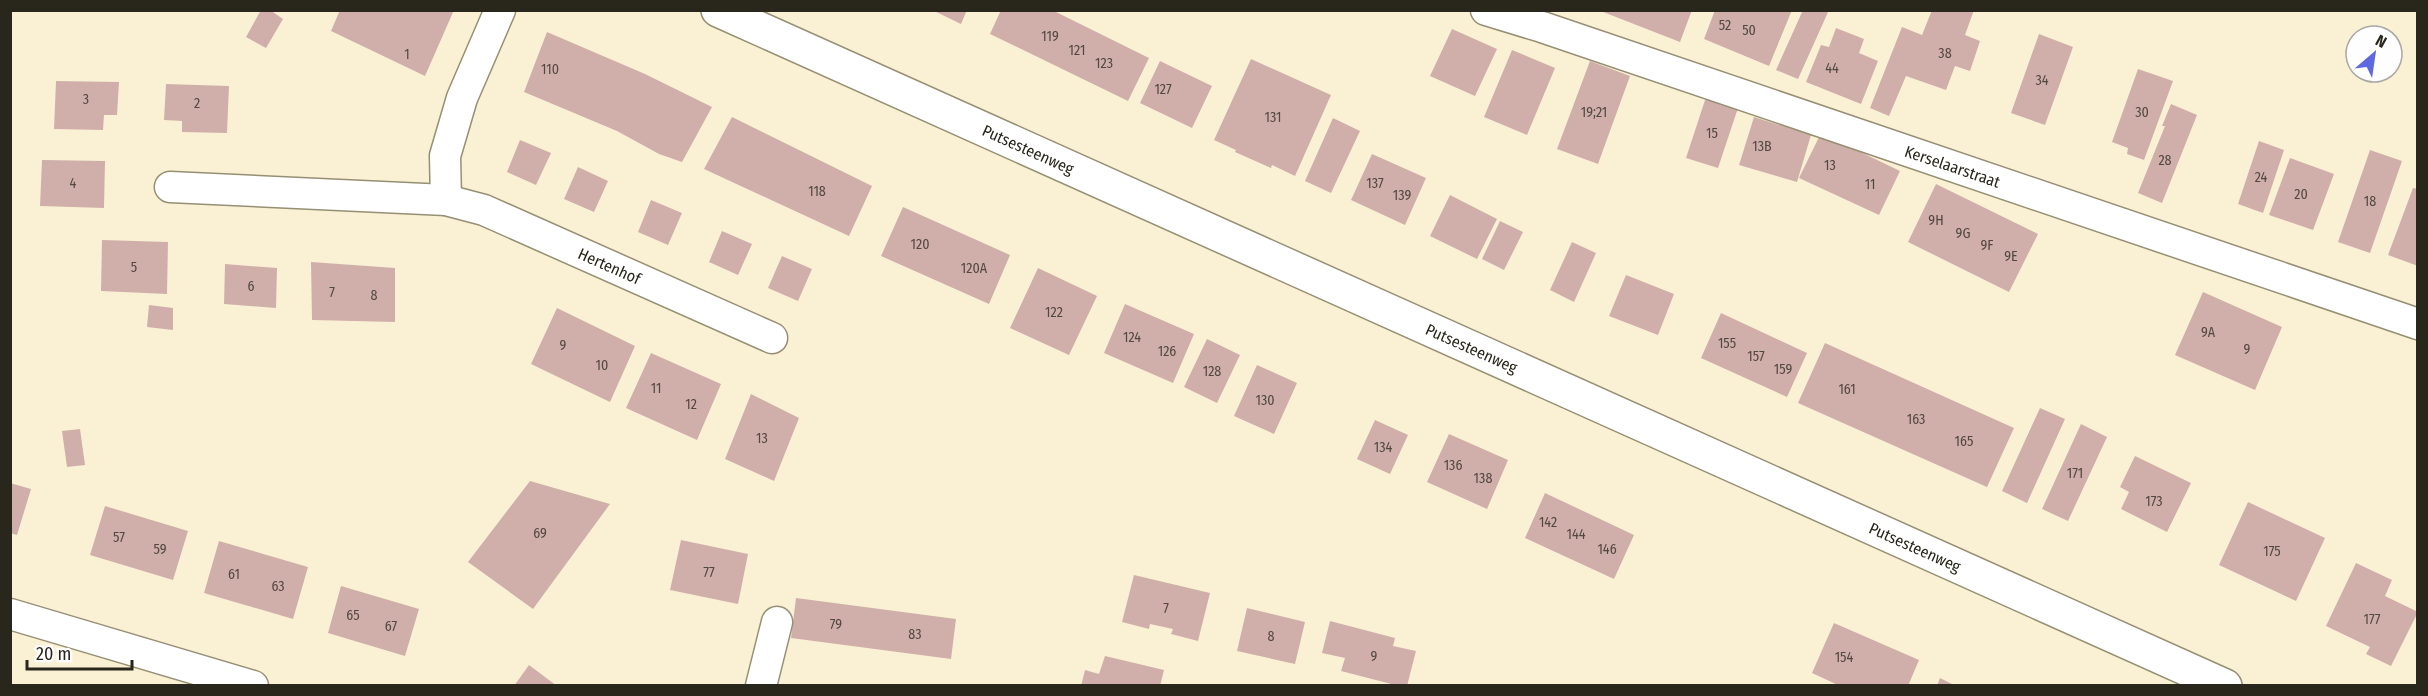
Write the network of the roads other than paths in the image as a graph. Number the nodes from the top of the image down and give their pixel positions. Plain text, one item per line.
1 (500, 10) edge
2 (1486, 10) edge
3 (736, 14) edge
4 (1546, 19) edge
5 (170, 187) dead end
6 (446, 200) junction
7 (2418, 324) edge
8 (772, 338) dead end
9 (10, 614) edge
10 (777, 622) dead end
11 (253, 686) edge
12 (761, 686) edge
13 (2225, 686) edge

1 - 6 street
2 - 4 street, Kerselaarstraat
3 - 13 main road, Putsesteenweg
4 - 7 street, Kerselaarstraat
5 - 6 street, Hertenhof
6 - 8 street, Hertenhof
9 - 11 street
10 - 12 street

